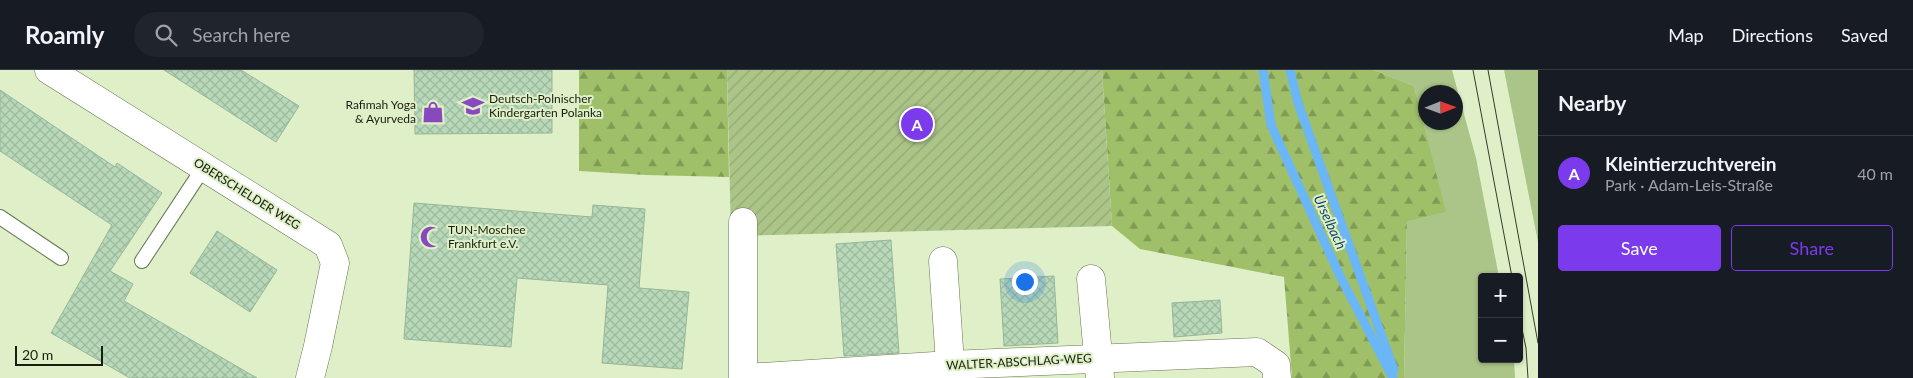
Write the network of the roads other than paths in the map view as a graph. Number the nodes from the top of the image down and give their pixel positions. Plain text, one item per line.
1 (50, 70) edge
2 (204, 167) junction
3 (0, 217) edge
4 (743, 222) dead end
5 (61, 258) dead end
6 (142, 260) dead end
7 (943, 261) dead end
8 (1091, 279) dead end
9 (1100, 368) edge
10 (950, 372) edge
11 (310, 378) edge
12 (744, 378) edge
13 (1277, 378) edge

1 - 2 street, OBERSCHELDER WEG
2 - 6 lane
2 - 11 street, OBERSCHELDER WEG
3 - 5 lane
4 - 12 street
7 - 10 street
8 - 9 street
9 - 10 street, WALTER-ABSCHLAG-WEG
9 - 13 street, WALTER-ABSCHLAG-WEG
10 - 12 street, WALTER-ABSCHLAG-WEG

